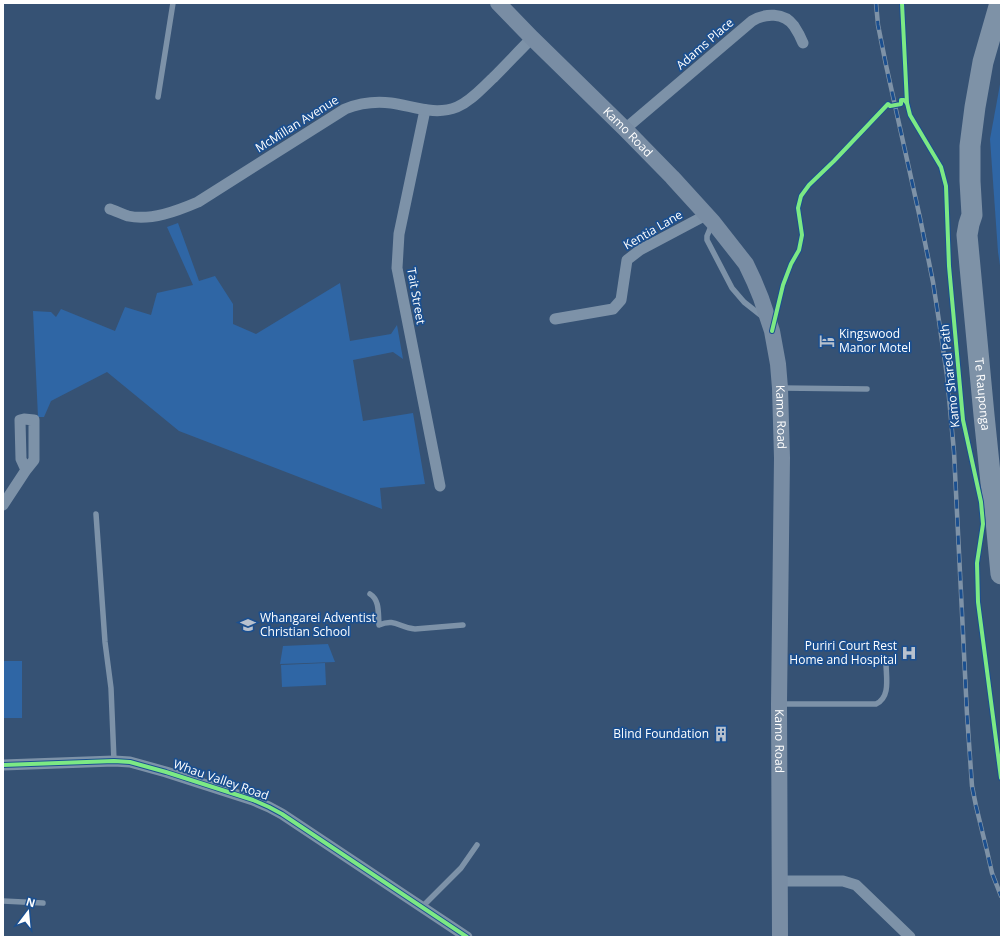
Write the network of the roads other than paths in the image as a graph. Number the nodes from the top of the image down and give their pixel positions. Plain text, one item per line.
1 (172, 3) edge
2 (498, 3) edge
3 (1000, 3) edge
4 (532, 38) junction
5 (803, 44) dead end
6 (158, 97) dead end
7 (425, 110) junction
8 (625, 129) junction
9 (110, 209) dead end
10 (972, 215) junction
11 (709, 219) junction
12 (555, 320) dead end
13 (768, 320) junction
14 (780, 388) junction
15 (867, 389) dead end
16 (999, 428) edge
17 (1001, 460) edge
18 (26, 470) dead end
19 (440, 486) dead end
20 (996, 488) edge
21 (3, 505) edge
22 (96, 514) dead end
23 (1001, 574) edge
24 (370, 594) dead end
25 (463, 625) dead end
26 (886, 663) dead end
27 (780, 704) junction
28 (114, 761) junction
29 (3, 765) edge
30 (477, 846) dead end
31 (780, 881) junction
32 (3, 901) edge
33 (43, 903) dead end
34 (422, 907) junction
35 (467, 937) edge
36 (780, 937) edge
37 (910, 937) edge

1 - 6 lane
2 - 4 main road, Kamo Road
3 - 10 highway, Te Rauponga
4 - 7 street, McMillan Avenue
4 - 8 main road, Kamo Road
5 - 8 street, Adams Place
7 - 9 street, McMillan Avenue
7 - 19 street, Tait Street
8 - 11 main road, Kamo Road
10 - 16 highway, Te Rauponga
10 - 20 highway, Te Rauponga
11 - 12 street, Kentia Lane
11 - 13 main road, Kamo Road
11 - 13 lane
13 - 14 main road, Kamo Road
14 - 15 lane
14 - 27 main road, Kamo Road
16 - 17 highway, Te Rauponga
18 - 21 street
20 - 23 highway, Te Rauponga
22 - 28 lane
24 - 25 lane
26 - 27 lane
27 - 31 main road, Kamo Road
28 - 29 street, Whau Valley Road
28 - 34 street, Whau Valley Road
30 - 34 lane
31 - 36 main road, Kamo Road
31 - 37 street
32 - 33 lane
34 - 35 street, Whau Valley Road

